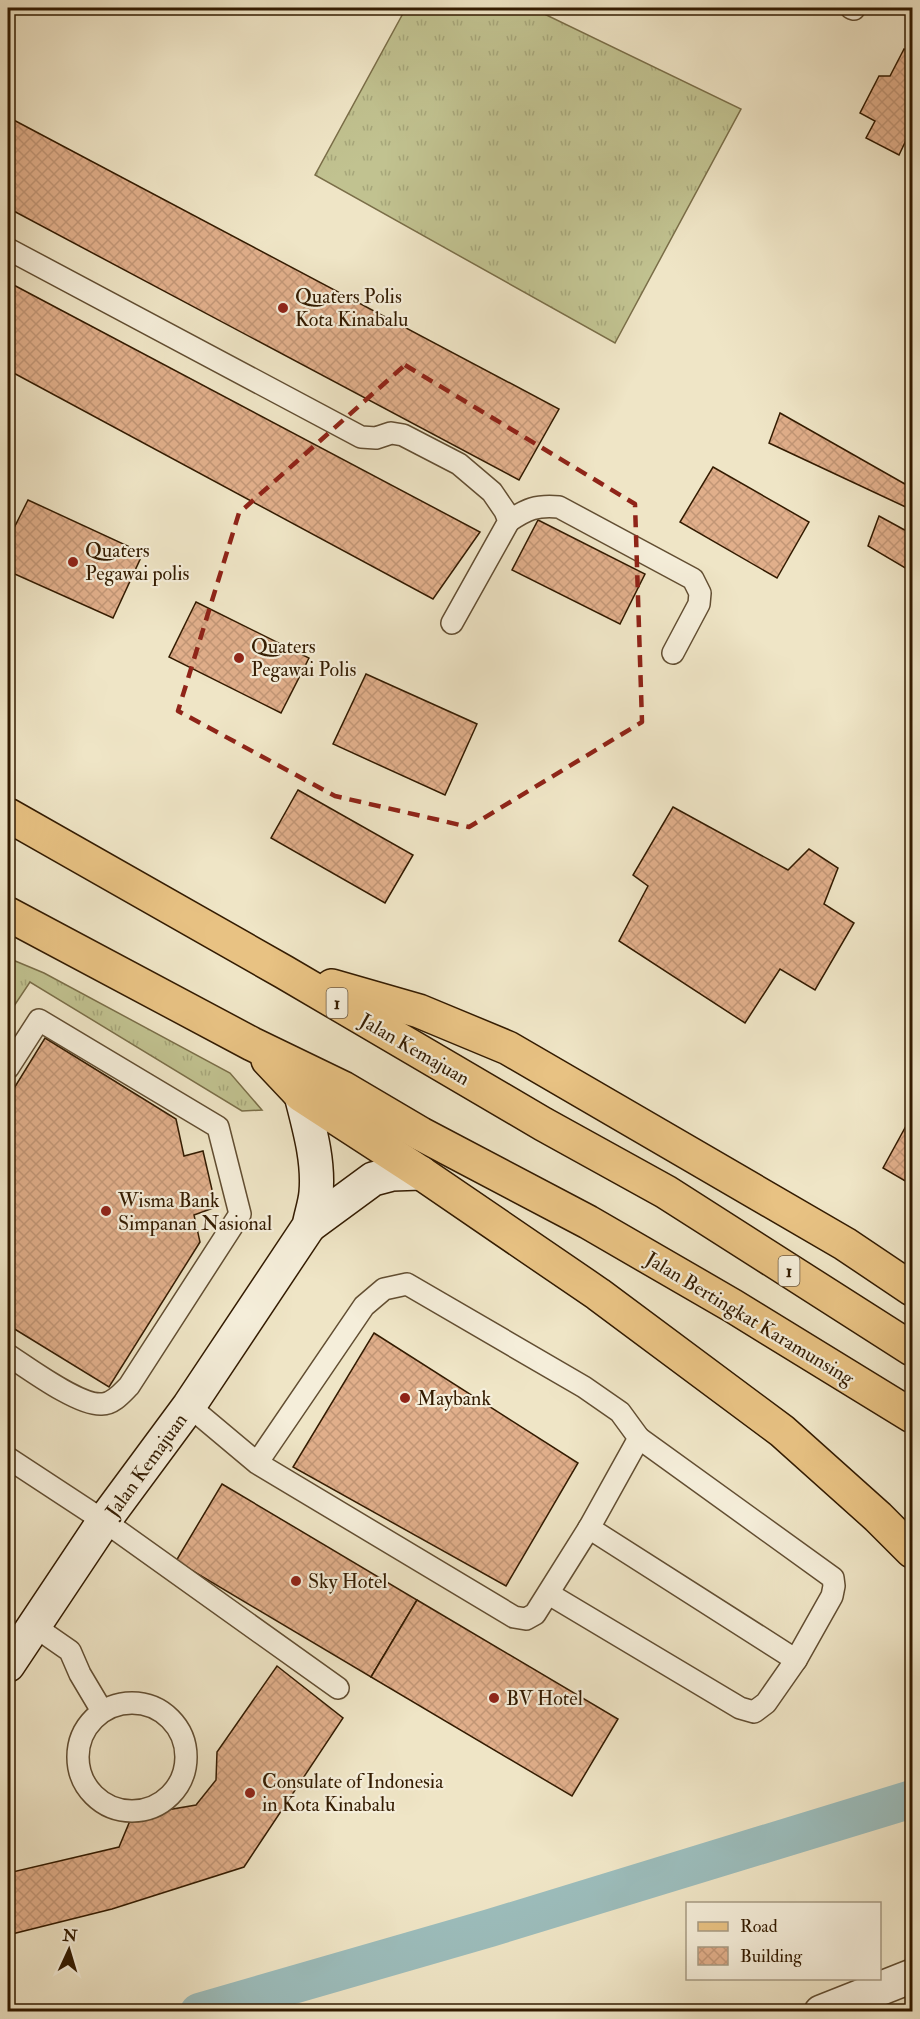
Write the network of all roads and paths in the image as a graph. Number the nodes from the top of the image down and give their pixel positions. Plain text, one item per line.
1 (8, 249) edge
2 (509, 520) junction
3 (452, 623) dead end
4 (673, 653) dead end
5 (8, 815) edge
6 (8, 914) edge
7 (285, 972) junction
8 (252, 1044) junction
9 (8, 1068) edge
10 (301, 1095) junction
11 (421, 1173) junction
12 (309, 1226) junction
13 (912, 1288) edge
14 (912, 1348) edge
15 (8, 1355) edge
16 (189, 1406) junction
17 (912, 1416) edge
18 (639, 1438) junction
19 (8, 1458) edge
20 (257, 1463) junction
21 (105, 1521) junction
22 (590, 1528) junction
23 (912, 1551) edge
24 (549, 1594) junction
25 (34, 1626) junction
26 (796, 1660) junction
27 (8, 1665) edge
28 (338, 1688) dead end
29 (102, 1711) junction
30 (912, 1976) edge
31 (862, 2003) edge
32 (821, 2012) edge

1 - 2 lane
2 - 3 lane
2 - 4 lane
5 - 7 main road, Jalan Kemajuan / 1
6 - 8 main road
7 - 13 main road
7 - 14 main road, Jalan Kemajuan / 1
8 - 10 main road
8 - 17 main road, Jalan Bertingkat Karamunsing
9 - 15 lane
10 - 11 main road
10 - 12 street, Jalan Kemajuan
11 - 12 street
11 - 23 main road
12 - 16 street, Jalan Kemajuan
16 - 20 lane
16 - 21 street, Jalan Kemajuan
18 - 20 lane
18 - 22 lane
18 - 26 lane
19 - 21 lane
20 - 24 lane
21 - 25 street, Jalan Kemajuan
21 - 28 lane
22 - 24 lane
22 - 26 lane
24 - 26 lane
25 - 27 street, Jalan Kemajuan
25 - 29 lane
29 - 29 lane
30 - 31 street
31 - 32 street

